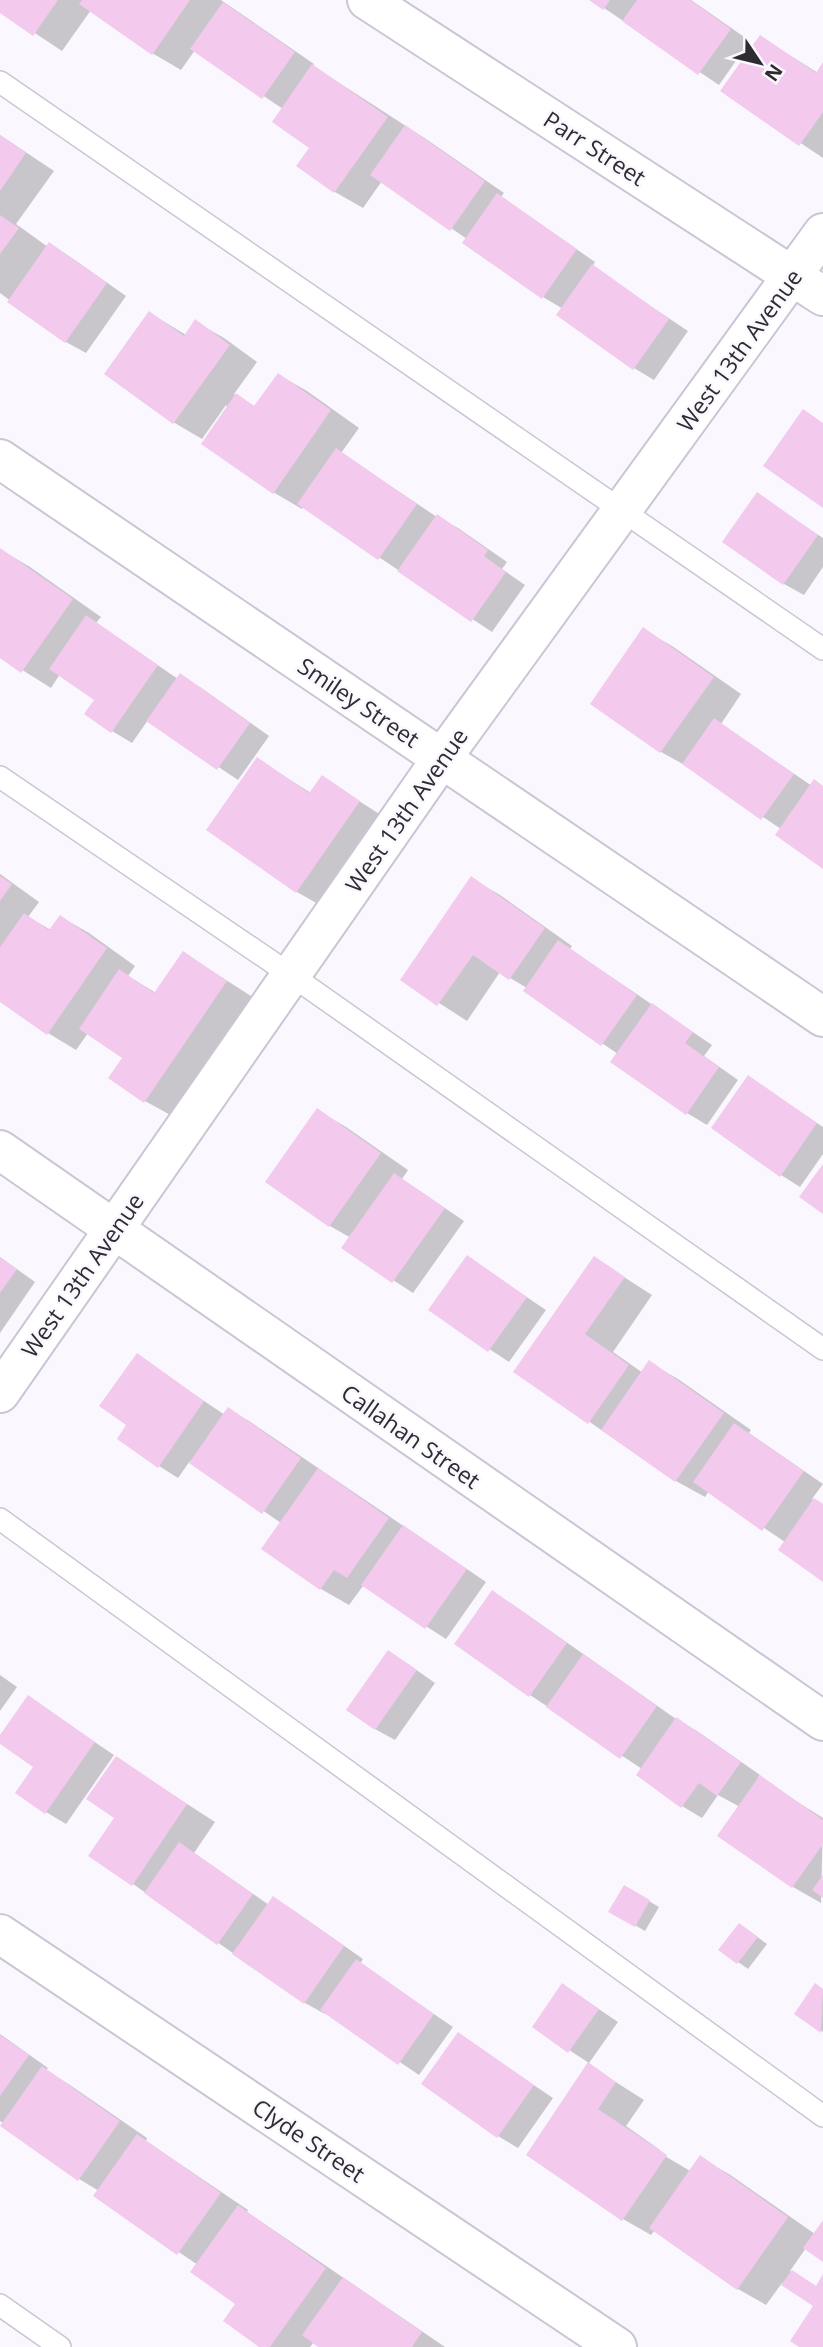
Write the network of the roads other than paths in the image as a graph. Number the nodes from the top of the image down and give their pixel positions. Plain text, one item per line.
1 (367, 0) edge
2 (0, 82) edge
3 (823, 233) edge
4 (808, 286) edge
5 (0, 458) edge
6 (623, 510) junction
7 (823, 649) edge
8 (442, 758) junction
9 (0, 777) edge
10 (291, 975) junction
11 (823, 1017) edge
12 (0, 1150) edge
13 (114, 1230) junction
14 (823, 1349) edge
15 (0, 1393) edge
16 (0, 1519) edge
17 (823, 1721) edge
18 (0, 1934) edge
19 (823, 2116) edge
20 (0, 2305) edge
21 (60, 2347) edge
22 (617, 2347) edge

1 - 4 street, Parr Street
2 - 6 lane
3 - 4 street, West 13th Avenue
4 - 6 street, West 13th Avenue
5 - 8 street, Smiley Street
6 - 7 lane
6 - 8 street, West 13th Avenue
8 - 10 street, West 13th Avenue
8 - 11 street, Smiley Street
9 - 10 lane
10 - 13 street, West 13th Avenue
10 - 14 lane
12 - 13 street, Callahan Street
13 - 15 street, West 13th Avenue
13 - 17 street, Callahan Street
16 - 19 lane
18 - 22 street, Clyde Street
20 - 21 lane

